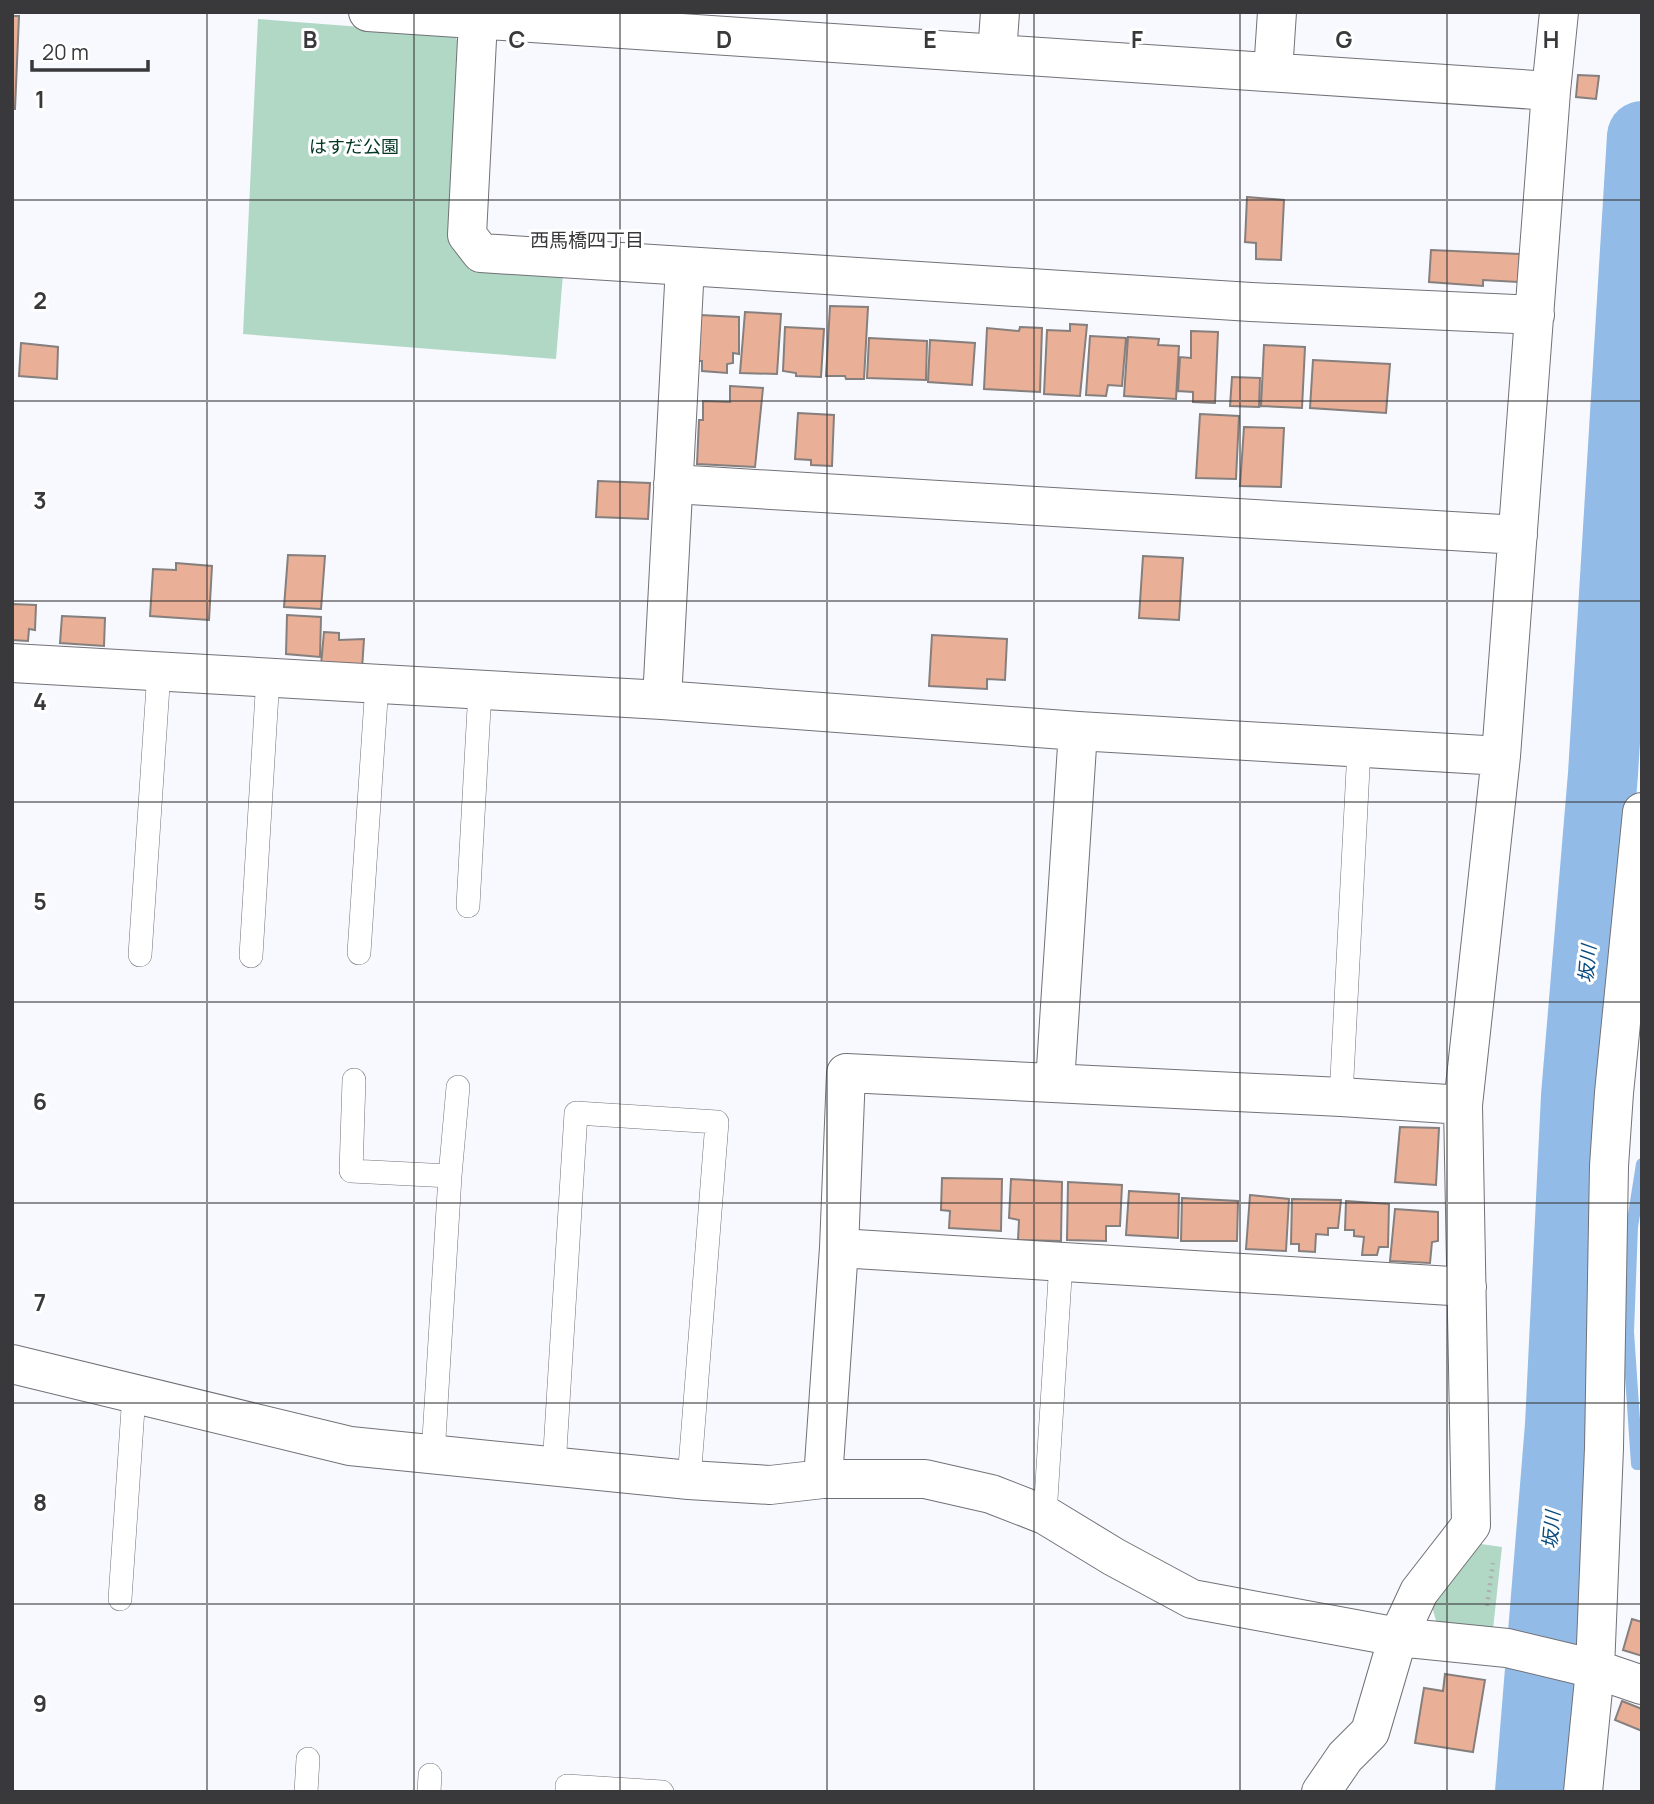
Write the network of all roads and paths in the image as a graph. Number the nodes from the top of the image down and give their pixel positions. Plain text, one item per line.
1 (368, 12) edge
2 (1000, 12) edge
3 (1277, 12) edge
4 (1559, 12) edge
5 (478, 19) junction
6 (597, 20) edge
7 (997, 54) junction
8 (1273, 72) junction
9 (1551, 91) junction
10 (685, 266) junction
11 (1535, 315) junction
12 (673, 484) junction
13 (1518, 535) junction
14 (12, 663) edge
15 (159, 671) junction
16 (268, 677) junction
17 (377, 684) junction
18 (480, 690) junction
19 (662, 700) junction
20 (1078, 731) junction
21 (1359, 749) junction
22 (1501, 756) junction
23 (1642, 812) edge
24 (468, 906) dead end
25 (359, 953) dead end
26 (139, 955) dead end
27 (251, 956) dead end
28 (354, 1080) dead end
29 (1055, 1083) junction
30 (458, 1087) dead end
31 (1341, 1097) junction
32 (1462, 1105) junction
33 (450, 1176) junction
34 (839, 1248) junction
35 (1060, 1262) junction
36 (1467, 1287) junction
37 (12, 1364) edge
38 (134, 1394) junction
39 (433, 1455) junction
40 (554, 1467) junction
41 (823, 1479) junction
42 (689, 1480) junction
43 (1045, 1515) junction
44 (120, 1599) dead end
45 (1398, 1637) junction
46 (1590, 1668) junction
47 (1642, 1685) edge
48 (308, 1759) dead end
49 (306, 1792) edge
50 (567, 1792) edge
51 (662, 1792) edge
52 (1321, 1792) edge
53 (1583, 1792) edge

1 - 5 street
2 - 7 street
3 - 8 street
4 - 9 street
5 - 6 street
5 - 10 street
6 - 7 street
7 - 8 street
8 - 9 street
9 - 11 street
10 - 11 street
10 - 12 street
11 - 13 street
12 - 13 street
12 - 19 street
13 - 22 street
14 - 15 street
15 - 16 street
15 - 26 lane
16 - 17 street
16 - 27 lane
17 - 18 street
17 - 25 lane
18 - 19 street
18 - 24 lane
19 - 20 street
20 - 21 street
20 - 29 street
21 - 22 street
21 - 31 lane
22 - 32 street
23 - 46 street
28 - 33 lane
29 - 31 street
29 - 34 street
30 - 33 lane
31 - 32 street
32 - 36 street
33 - 39 lane
34 - 35 street
34 - 41 street
35 - 36 street
35 - 43 lane
36 - 45 street
37 - 38 street
38 - 39 street
38 - 44 lane
39 - 40 street
40 - 42 street
40 - 42 lane
41 - 42 street
41 - 43 street
43 - 45 street
45 - 46 street
45 - 52 street
46 - 47 street
46 - 53 street
48 - 49 lane
50 - 51 lane

